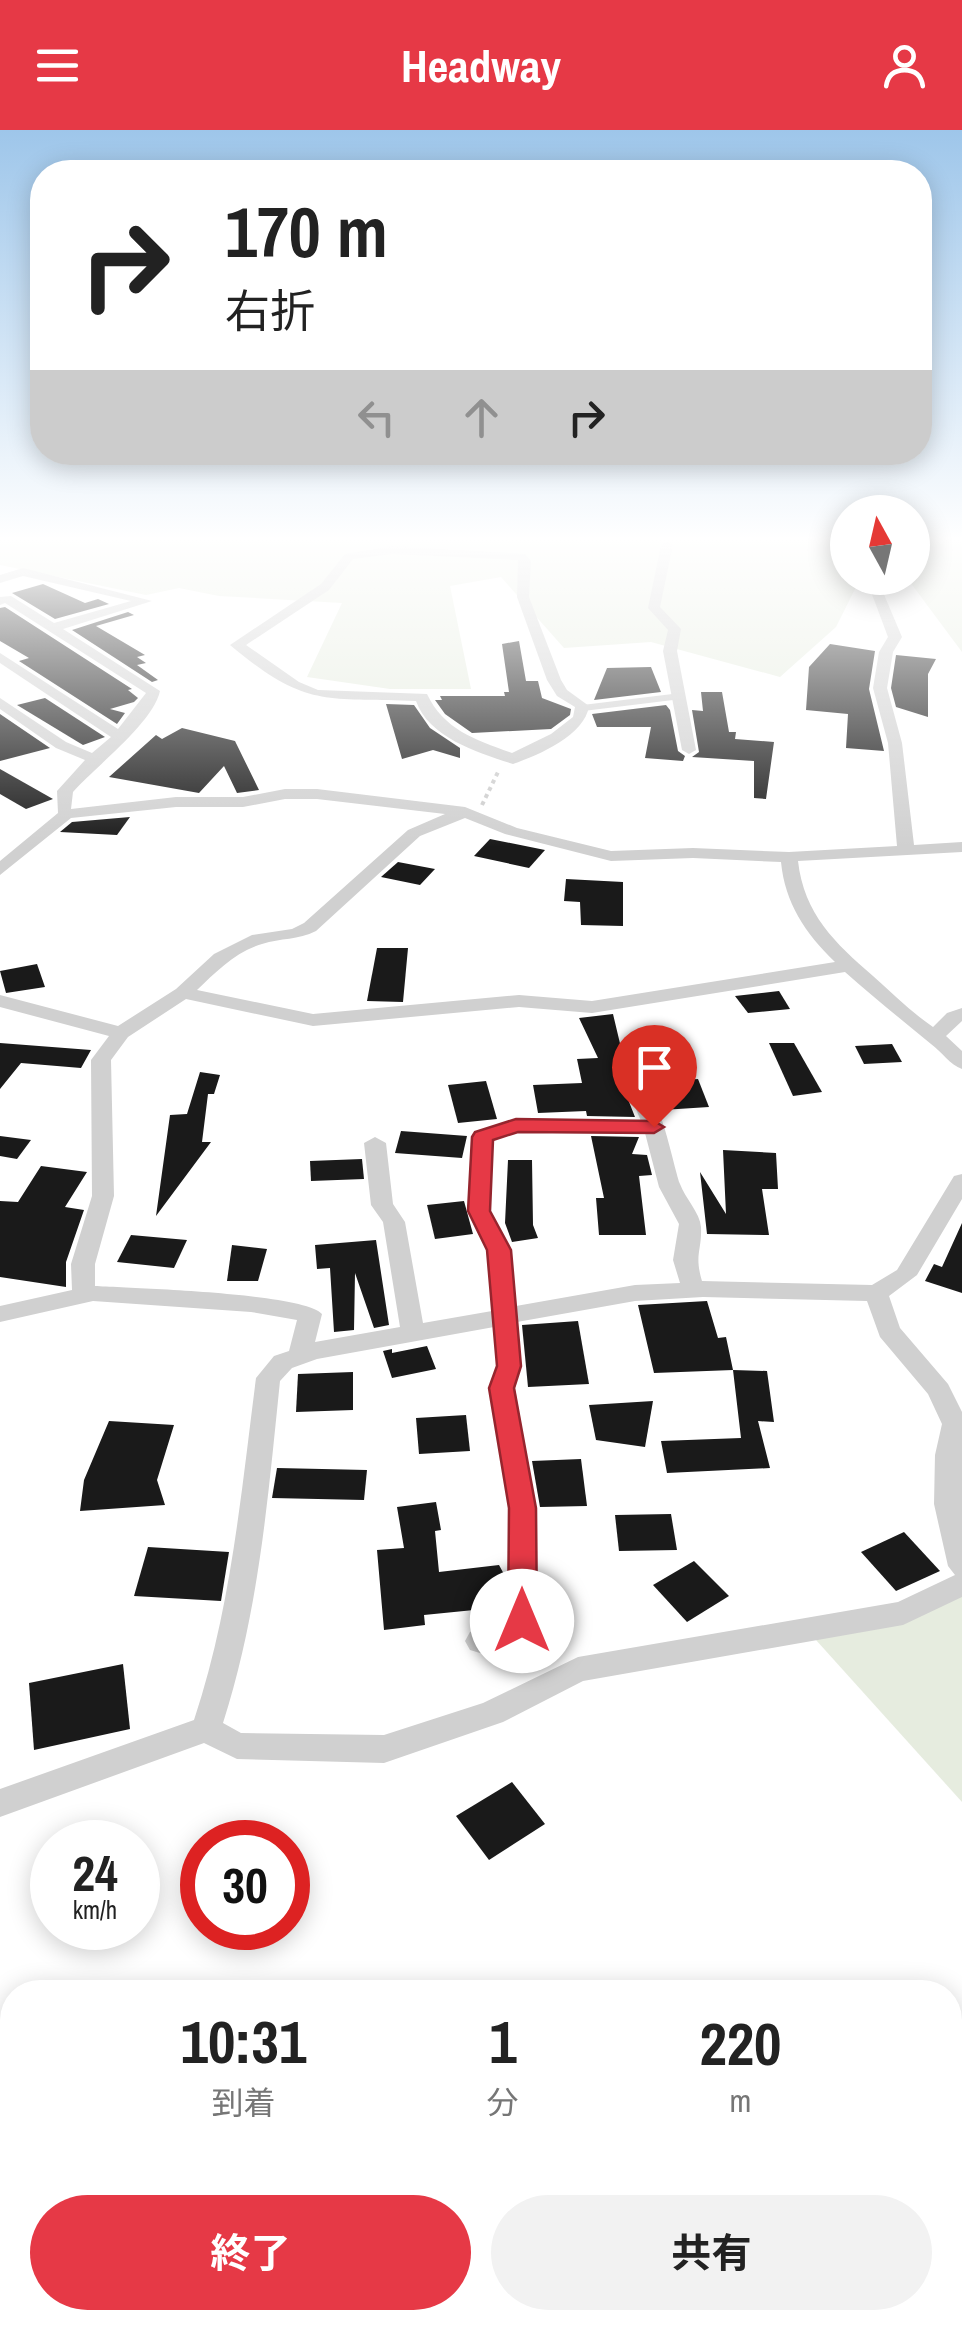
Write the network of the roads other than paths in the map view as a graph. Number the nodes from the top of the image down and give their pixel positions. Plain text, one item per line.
1 (76, 642) edge
2 (243, 642) edge
3 (540, 642) edge
4 (672, 642) edge
5 (893, 642) edge
6 (0, 657) edge
7 (681, 696) junction
8 (0, 702) edge
9 (583, 708) junction
10 (120, 737) junction
11 (689, 750) dead end
12 (94, 759) junction
13 (466, 812) junction
14 (66, 814) junction
15 (962, 847) edge
16 (906, 851) junction
17 (789, 857) junction
18 (0, 870) edge
19 (846, 966) junction
20 (183, 993) junction
21 (0, 1001) edge
22 (962, 1014) edge
23 (120, 1033) junction
24 (934, 1038) junction
25 (962, 1062) edge
26 (635, 1083) dead end
27 (654, 1127) junction
28 (375, 1143) dead end
29 (962, 1181) edge
30 (694, 1291) junction
31 (876, 1293) junction
32 (91, 1294) junction
33 (0, 1314) edge
34 (503, 1317) junction
35 (413, 1333) junction
36 (300, 1355) junction
37 (962, 1566) edge
38 (962, 1584) edge
39 (480, 1641) dead end
40 (206, 1729) junction
41 (0, 1803) edge

1 - 10 street
2 - 9 street
3 - 9 street
4 - 7 street
5 - 16 street
6 - 10 street
7 - 9 lane
7 - 11 street
8 - 12 street
10 - 12 street
12 - 14 street
13 - 14 street
13 - 17 street
13 - 20 street
14 - 18 street
15 - 16 street
16 - 17 street
17 - 19 street
19 - 20 street
19 - 24 street
20 - 23 street
21 - 23 street
22 - 24 street
23 - 32 street
24 - 25 street
26 - 27 street
27 - 30 street
27 - 34 street
28 - 35 street
29 - 31 street
30 - 31 street
30 - 34 street
31 - 37 street
32 - 33 street
32 - 36 street
34 - 35 street
34 - 39 street
35 - 36 street
36 - 40 street
38 - 40 street
40 - 41 street

